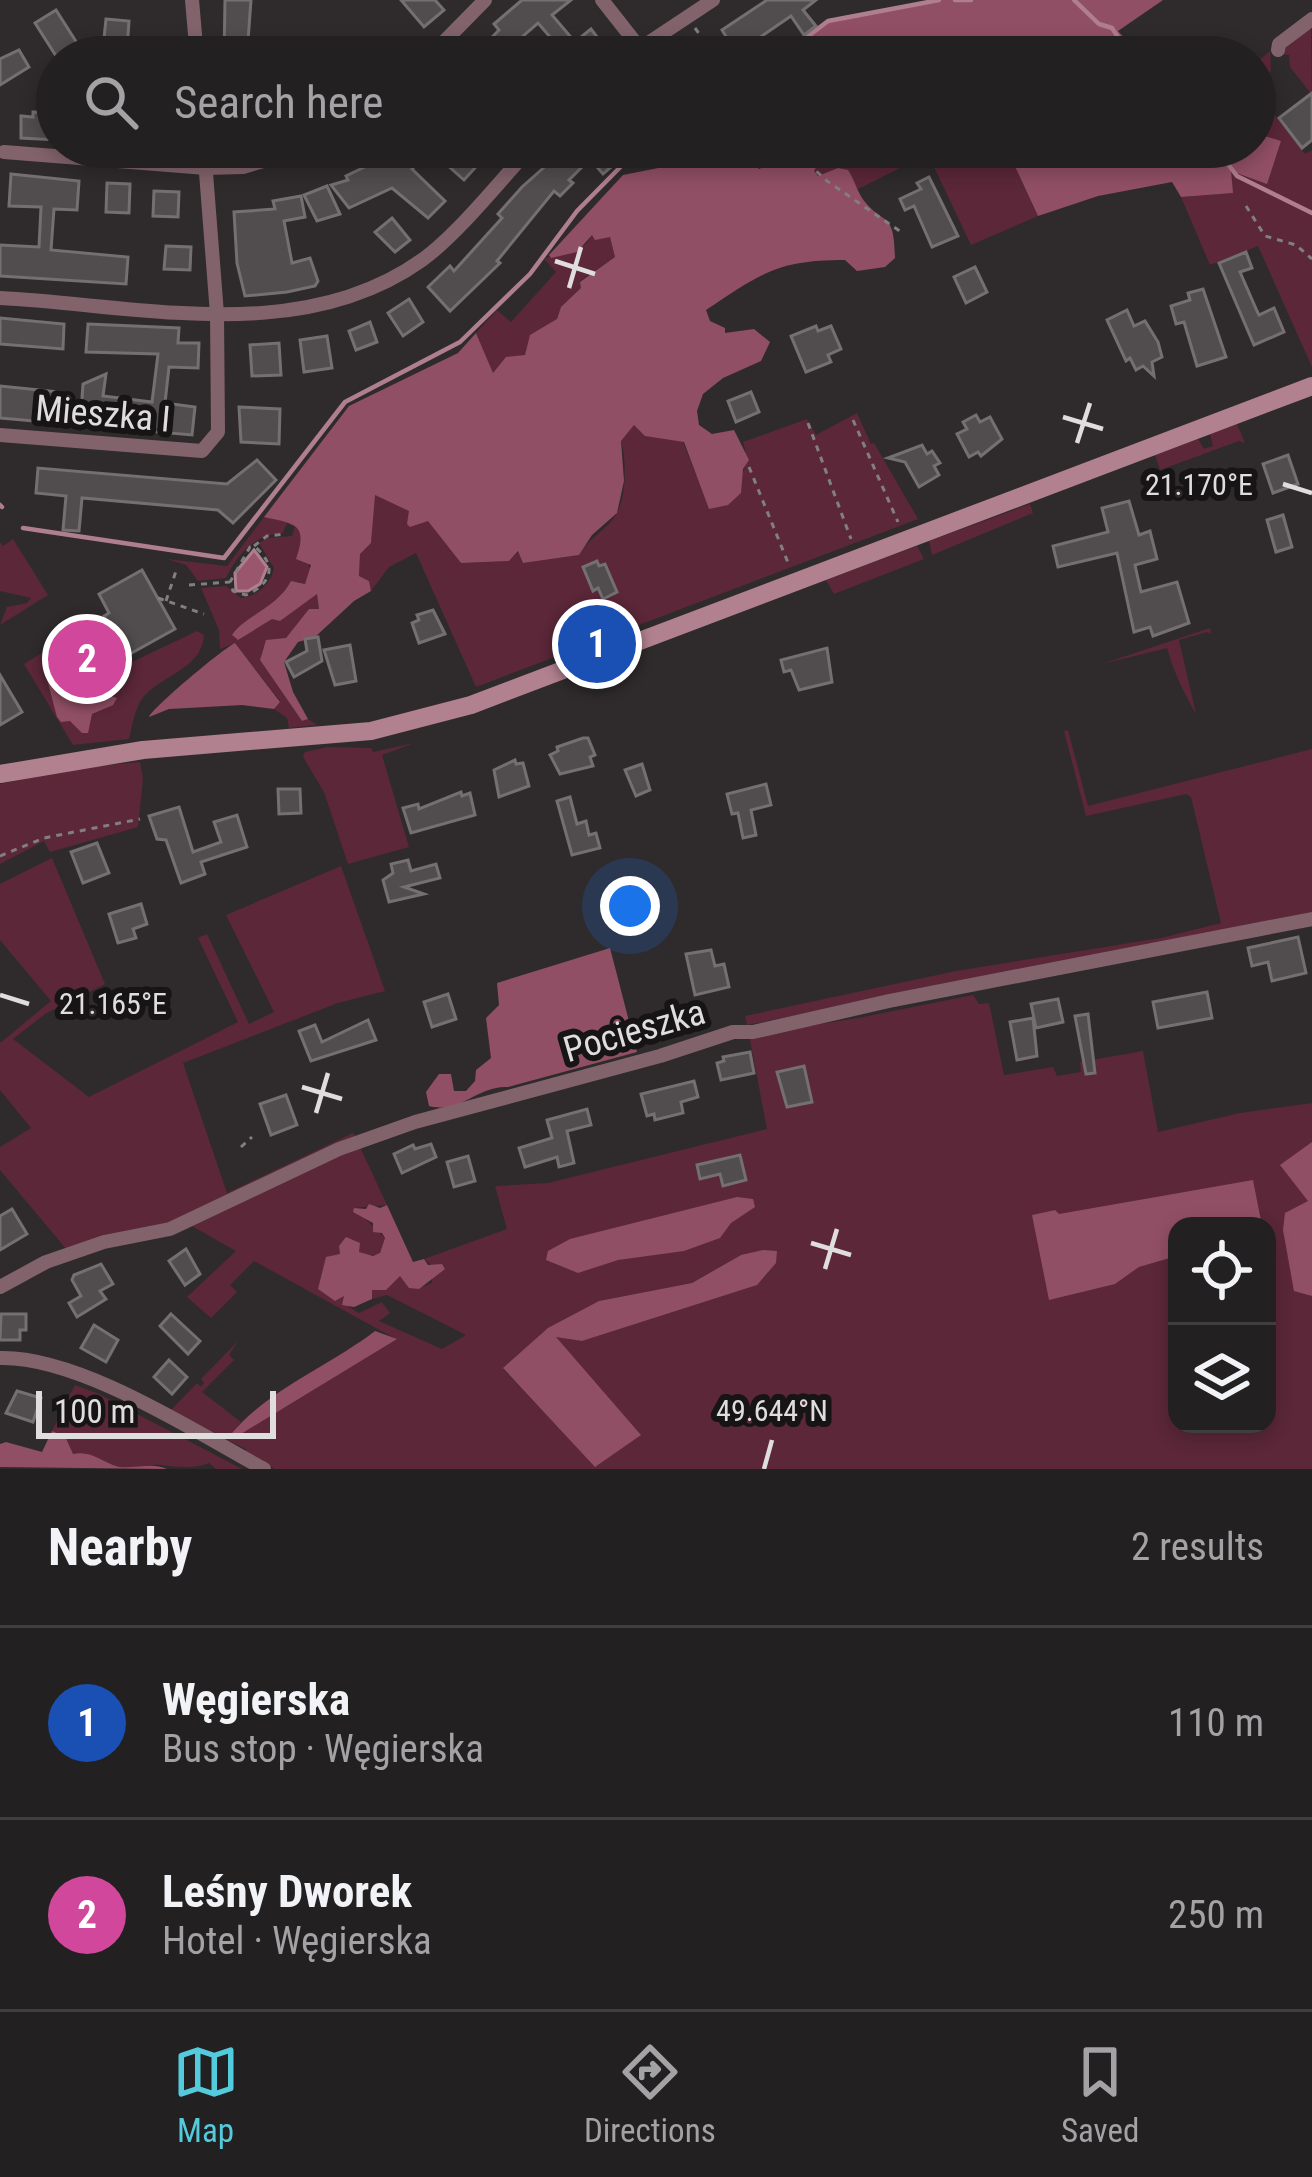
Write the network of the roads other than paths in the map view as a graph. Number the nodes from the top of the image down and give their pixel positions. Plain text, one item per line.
1 (192, 0) edge
2 (484, 0) edge
3 (602, 0) edge
4 (713, 0) edge
5 (1312, 19) edge
6 (195, 36) edge
7 (449, 36) edge
8 (623, 36) edge
9 (657, 36) edge
10 (1278, 50) dead end
11 (4, 152) dead end
12 (36, 155) edge
13 (206, 168) edge
14 (511, 168) edge
15 (0, 298) edge
16 (218, 314) junction
17 (1312, 386) edge
18 (0, 435) edge
19 (0, 774) edge
20 (1312, 919) edge
21 (0, 1287) edge
22 (0, 1358) edge
23 (264, 1469) edge

1 - 6 street
2 - 7 street
3 - 8 street
4 - 9 street
5 - 10 street
11 - 12 street
13 - 16 street
14 - 16 street
15 - 16 street
16 - 18 street, Mieszka I
17 - 19 main road
20 - 21 street, Pocieszka
22 - 23 street

